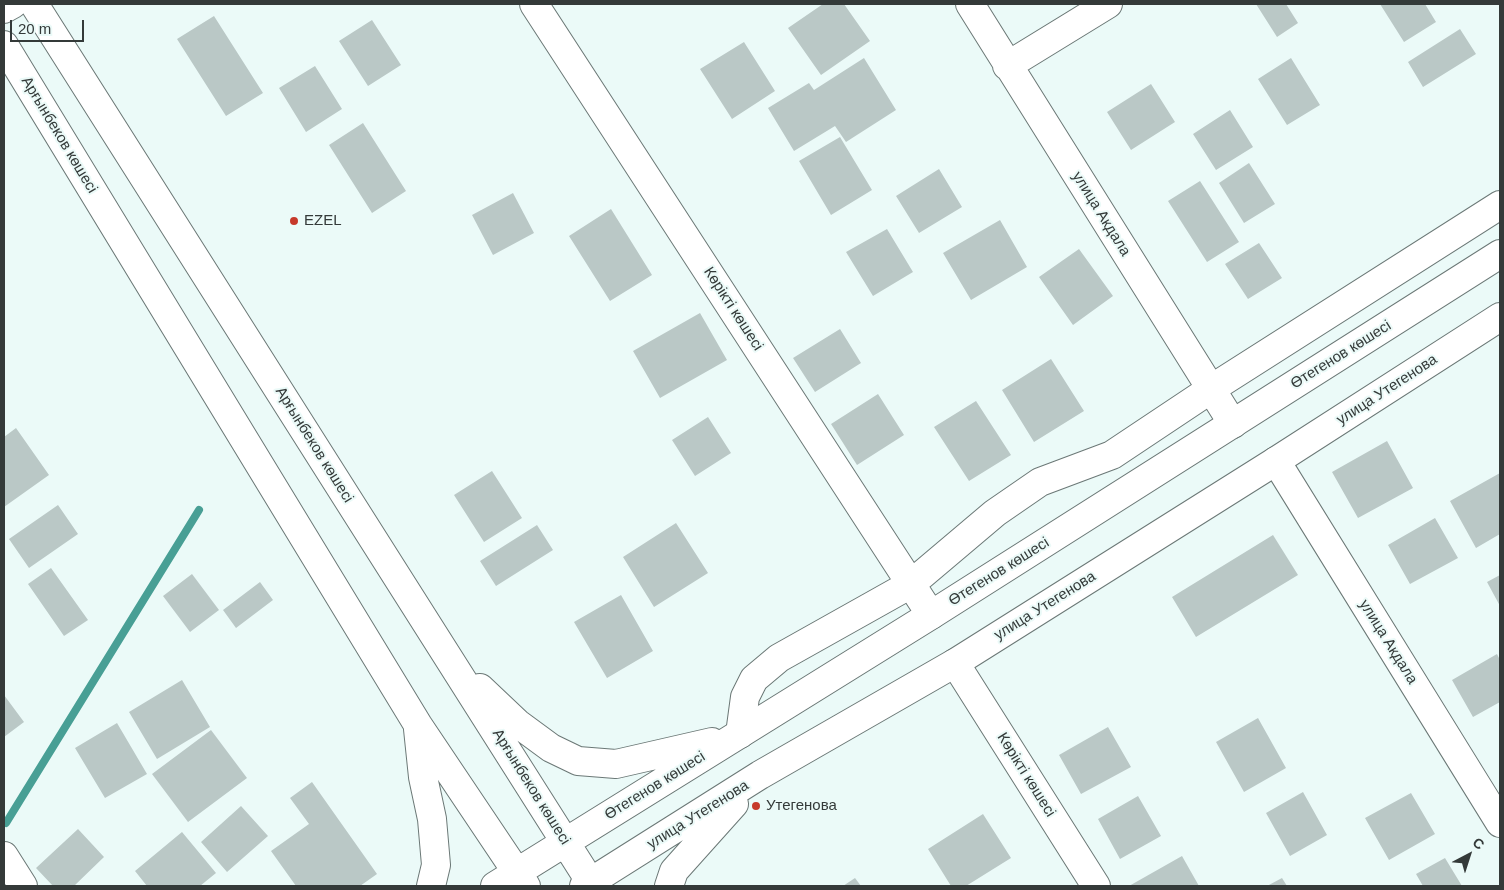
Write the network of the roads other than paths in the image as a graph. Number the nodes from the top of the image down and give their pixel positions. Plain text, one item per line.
1 (13, 4) edge
2 (34, 4) edge
3 (534, 4) edge
4 (970, 4) edge
5 (1108, 4) edge
6 (4, 9) edge
7 (4, 45) edge
8 (1008, 66) junction
9 (1500, 205) edge
10 (1500, 254) edge
11 (1500, 317) edge
12 (1211, 389) junction
13 (1233, 424) junction
14 (1276, 462) junction
15 (911, 584) junction
16 (931, 615) junction
17 (450, 660) junction
18 (955, 663) junction
19 (418, 725) junction
20 (740, 734) junction
21 (760, 775) junction
22 (1500, 823) edge
23 (565, 842) junction
24 (4, 856) edge
25 (512, 882) edge
26 (589, 885) edge
27 (23, 886) edge
28 (431, 886) edge
29 (669, 886) edge
30 (1096, 886) edge

1 - 6 main road
2 - 17 main road, Арғынбеков көшесі
3 - 15 main road, Көрікті көшесі
4 - 8 main road, улица Акдала
5 - 8 main road
7 - 19 main road, Арғынбеков көшесі
8 - 12 main road, улица Акдала
9 - 12 main road
10 - 13 main road, Өтегенов көшесі
11 - 14 main road, улица Утегенова
12 - 13 main road, улица Акдала
12 - 15 main road
13 - 16 main road, Өтегенов көшесі
14 - 18 main road, улица Утегенова
14 - 22 main road, улица Акдала
15 - 16 main road, Көрікті көшесі
15 - 20 main road
16 - 20 main road, Өтегенов көшесі
17 - 20 main road
17 - 23 main road, Арғынбеков көшесі
18 - 21 main road, улица Утегенова
18 - 30 main road, Көрікті көшесі
19 - 25 main road, Арғынбеков көшесі
19 - 28 main road
20 - 23 main road, Өтегенов көшесі
21 - 26 main road, улица Утегенова
21 - 29 main road
23 - 25 main road, Өтегенов көшесі
23 - 26 main road, Арғынбеков көшесі
24 - 27 main road

